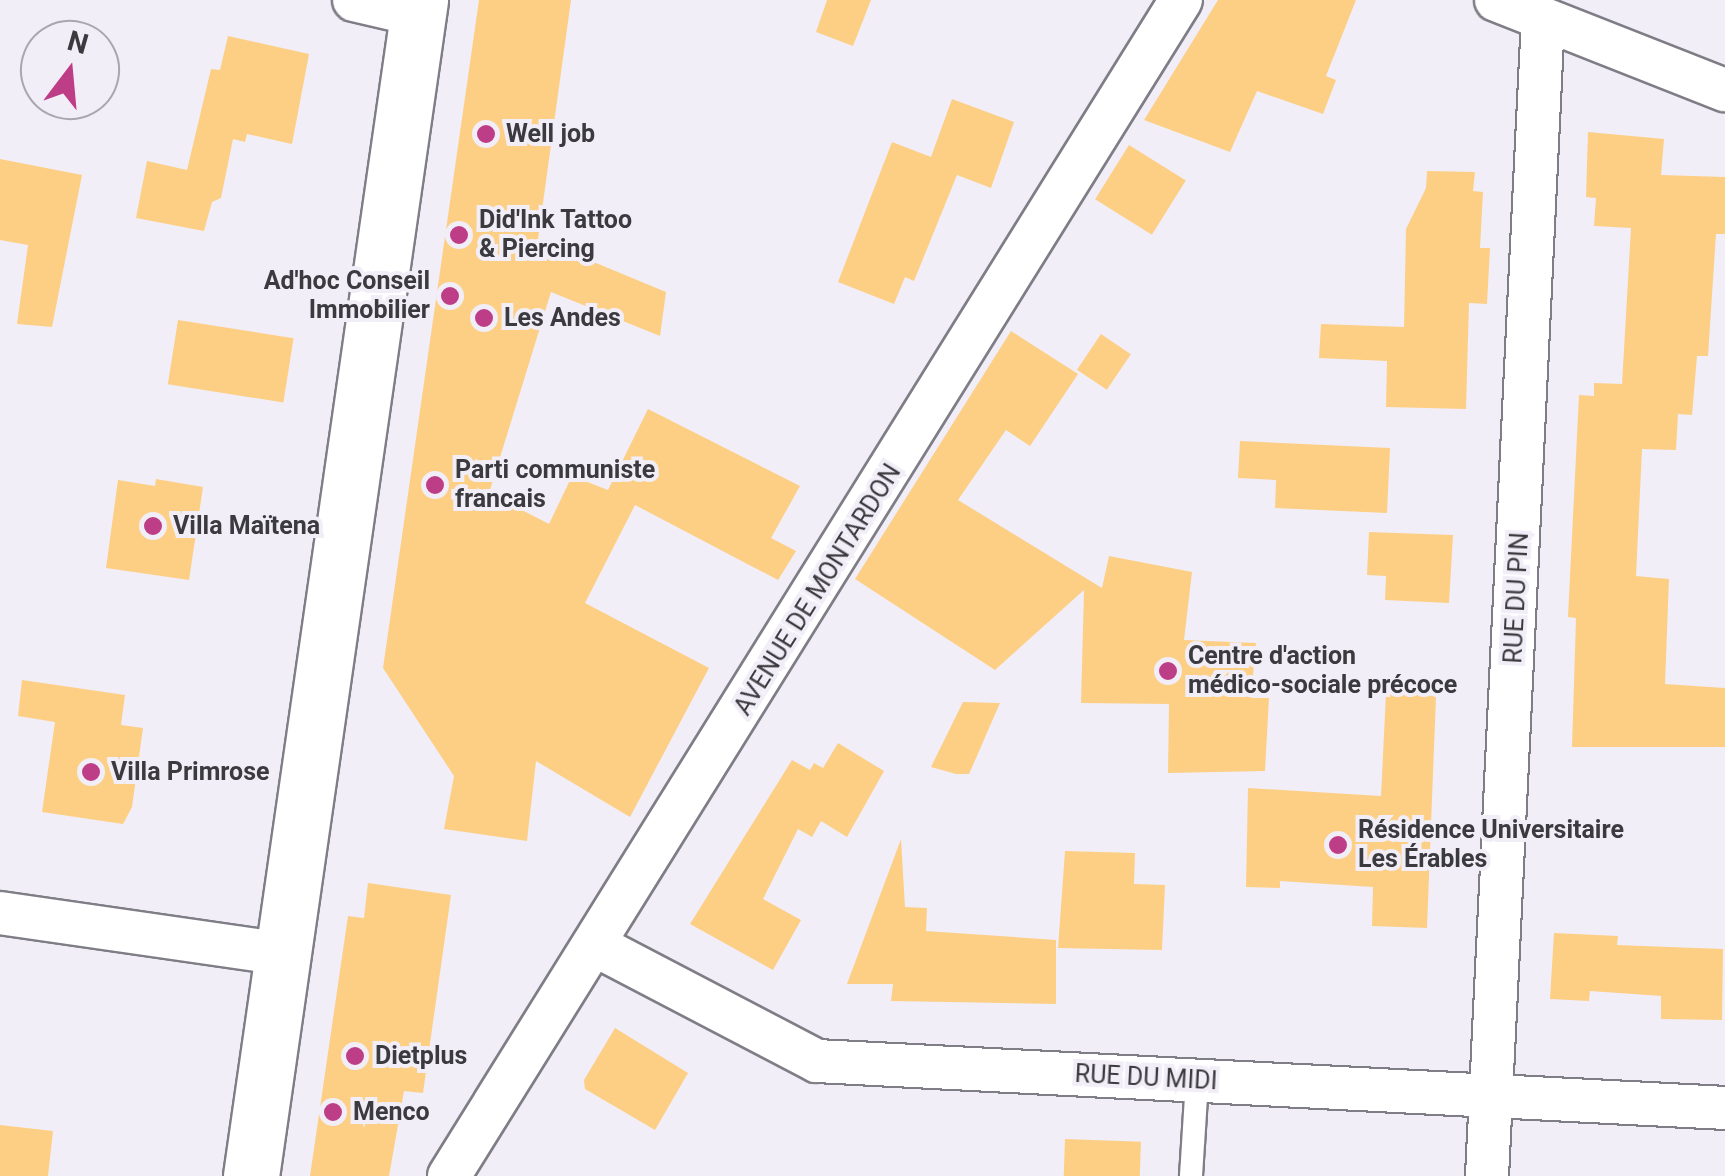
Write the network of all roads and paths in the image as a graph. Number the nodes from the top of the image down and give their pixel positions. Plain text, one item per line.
1 (354, 0) edge
2 (1180, 0) edge
3 (1496, 0) edge
4 (419, 7) edge
5 (1543, 19) junction
6 (1725, 90) edge
7 (0, 913) edge
8 (595, 945) junction
9 (286, 954) junction
10 (1198, 1080) junction
11 (1491, 1097) junction
12 (1725, 1108) edge
13 (252, 1176) edge
14 (449, 1176) edge
15 (1191, 1176) edge
16 (1487, 1176) edge

1 - 4 street
2 - 8 street, AVENUE DE MONTARDON
3 - 5 street
4 - 9 main road
5 - 6 street
5 - 11 street, RUE DU PIN
7 - 9 street
8 - 10 street, RUE DU MIDI
8 - 14 street, AVENUE DE MONTARDON
9 - 13 main road
10 - 11 street, RUE DU MIDI
10 - 15 lane
11 - 12 street, RUE DU MIDI
11 - 16 street, RUE DU PIN

